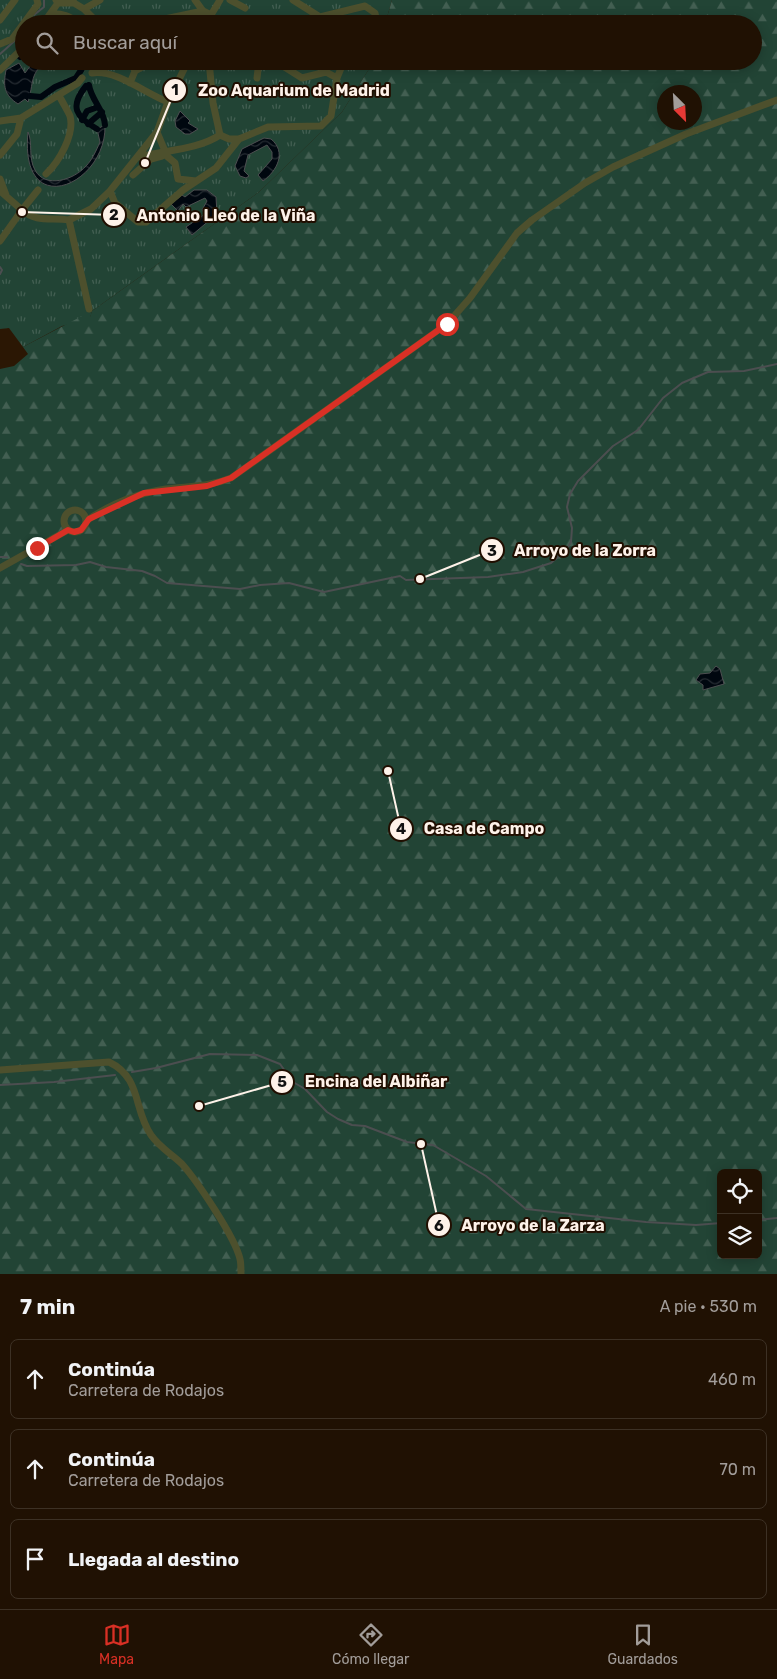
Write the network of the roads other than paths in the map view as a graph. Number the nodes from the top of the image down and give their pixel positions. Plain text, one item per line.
1 (15, 0) edge
2 (38, 0) edge
3 (100, 0) edge
4 (195, 0) edge
5 (220, 0) edge
6 (230, 0) edge
7 (293, 0) edge
8 (57, 1) edge
9 (74, 2) edge
10 (245, 8) dead end
11 (84, 9) junction
12 (203, 11) junction
13 (50, 14) joint
14 (30, 15) edge
15 (67, 15) edge
16 (90, 15) edge
17 (184, 15) edge
18 (205, 15) edge
19 (212, 15) edge
20 (314, 15) edge
21 (339, 15) edge
22 (375, 15) edge
23 (0, 20) edge
24 (15, 36) edge
25 (0, 44) edge
26 (15, 56) edge
27 (0, 70) edge
28 (184, 70) edge
29 (210, 70) edge
30 (258, 70) edge
31 (289, 70) edge
32 (340, 70) edge
33 (101, 71) joint
34 (135, 71) edge
35 (92, 73) dead end
36 (82, 78) dead end
37 (257, 78) dead end
38 (337, 78) junction
39 (130, 83) junction
40 (59, 95) junction
41 (777, 100) edge
42 (168, 102) junction
43 (21, 118) junction
44 (0, 121) edge
45 (157, 132) junction
46 (220, 134) junction
47 (239, 140) junction
48 (164, 153) junction
49 (0, 154) edge
50 (139, 157) junction
51 (46, 174) dead end
52 (133, 175) dead end
53 (0, 179) edge
54 (196, 181) junction
55 (38, 190) dead end
56 (110, 191) junction
57 (3, 193) edge
58 (100, 202) junction
59 (115, 203) junction
60 (22, 210) junction
61 (69, 220) junction
62 (0, 241) edge
63 (89, 309) dead end
64 (86, 521) junction
65 (68, 530) junction
66 (0, 568) edge
67 (0, 1070) edge
68 (241, 1274) edge

1 - 23 street
2 - 14 street
3 - 11 street
4 - 12 street
5 - 19 street
6 - 10 street
7 - 20 street
8 - 9 street
8 - 13 street
9 - 11 street
11 - 16 street
12 - 17 street
12 - 18 street
13 - 15 street
21 - 22 street
24 - 25 street
26 - 27 street
28 - 42 street
29 - 46 street
30 - 37 street
31 - 38 street
32 - 38 street
33 - 35 street
33 - 39 street
34 - 39 street
36 - 40 street
38 - 47 street
39 - 42 street
40 - 43 street
40 - 51 street
41 - 64 street
42 - 45 street
43 - 44 street
43 - 49 street
45 - 48 street
45 - 50 street
46 - 47 street
46 - 48 street
47 - 54 street
48 - 50 street
48 - 52 street
48 - 54 street
50 - 56 street
53 - 57 street
54 - 59 street
55 - 60 street
56 - 58 street
56 - 59 street
57 - 60 street
58 - 59 street
58 - 61 street
60 - 61 street
60 - 62 street
61 - 63 street
64 - 65 street
64 - 65 street
65 - 66 street
67 - 68 street

